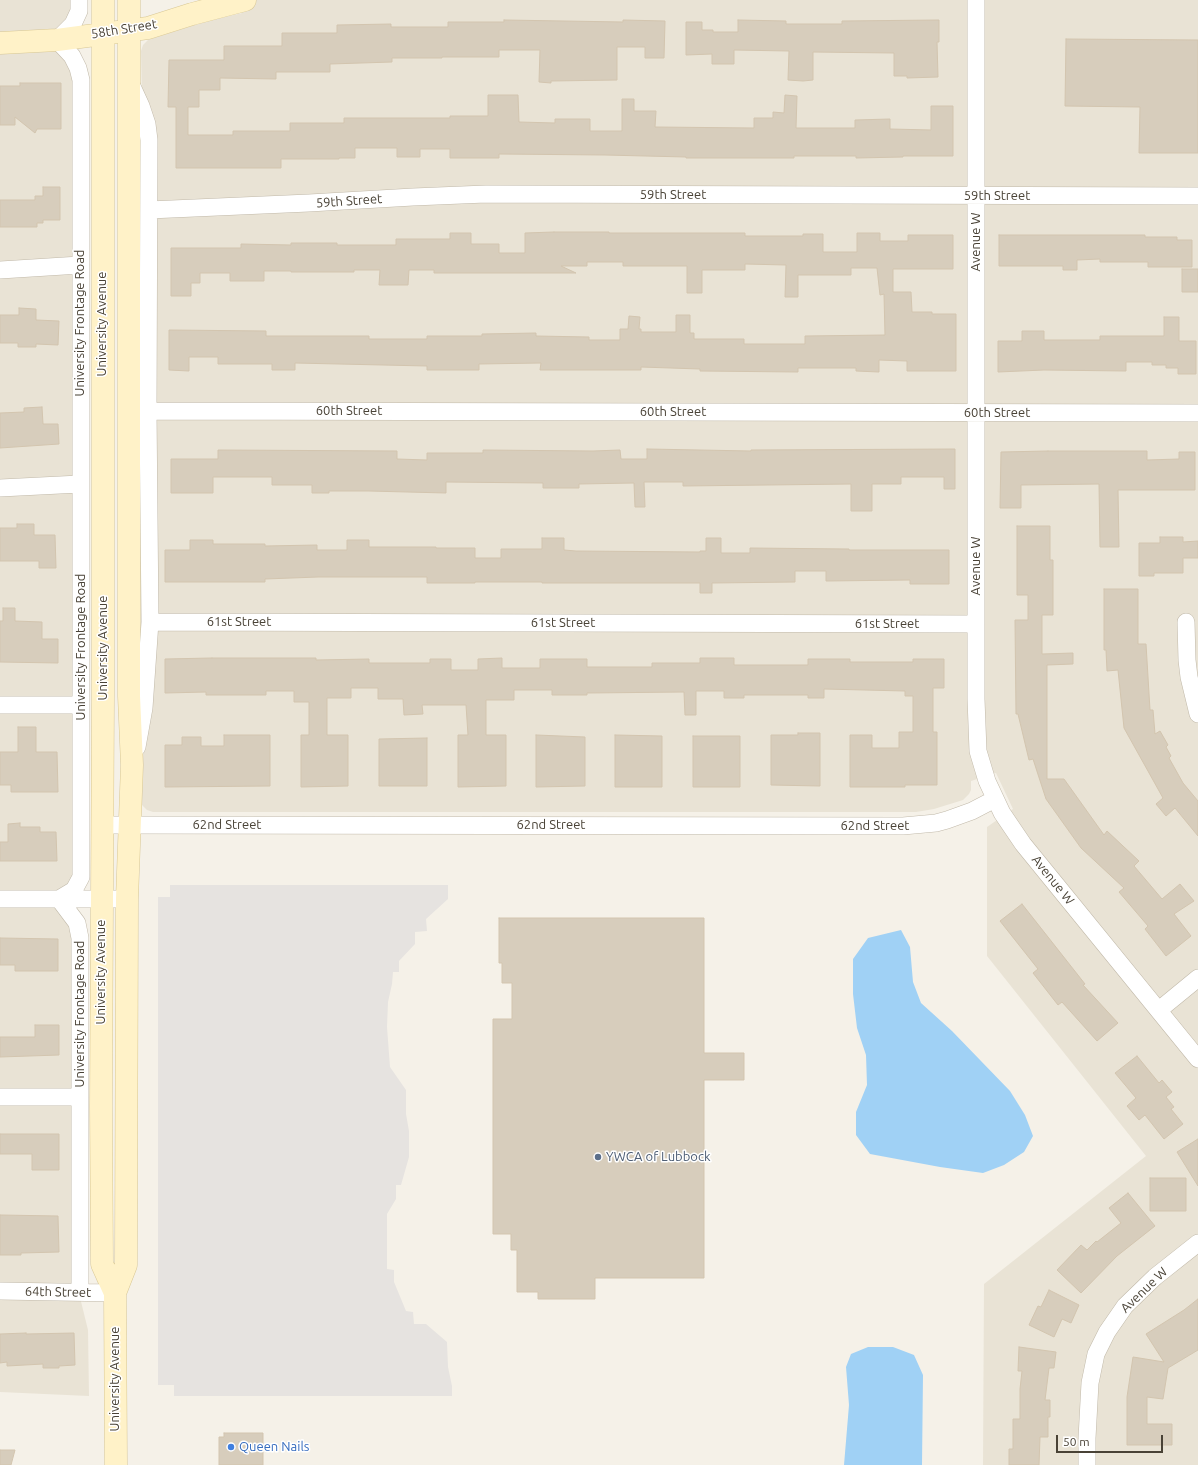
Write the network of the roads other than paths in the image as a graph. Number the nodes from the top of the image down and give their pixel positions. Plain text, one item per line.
1 (79, 0) edge
2 (103, 0) edge
3 (129, 0) edge
4 (245, 0) edge
5 (976, 0) edge
6 (128, 30) junction
7 (103, 34) junction
8 (57, 40) junction
9 (0, 43) edge
10 (129, 81) junction
11 (976, 196) junction
12 (1198, 196) edge
13 (149, 210) junction
14 (80, 265) junction
15 (0, 270) edge
16 (148, 411) junction
17 (976, 413) junction
18 (1198, 413) edge
19 (80, 484) junction
20 (0, 488) edge
21 (150, 622) junction
22 (1186, 622) dead end
23 (976, 624) junction
24 (0, 705) edge
25 (81, 705) junction
26 (1198, 714) edge
27 (132, 765) junction
28 (995, 799) junction
29 (102, 825) junction
30 (129, 825) junction
31 (0, 899) edge
32 (59, 899) junction
33 (126, 899) junction
34 (102, 900) junction
35 (1198, 978) edge
36 (1159, 1010) junction
37 (1198, 1059) edge
38 (0, 1097) edge
39 (80, 1097) junction
40 (1198, 1243) edge
41 (0, 1291) edge
42 (80, 1292) junction
43 (115, 1293) junction
44 (116, 1465) edge
45 (1087, 1465) edge

1 - 8 street
2 - 7 main road, University Avenue
3 - 6 main road, University Avenue
4 - 6 main road, 58th Street
5 - 11 street, Avenue W
6 - 7 main road, 58th Street
6 - 10 main road, University Avenue
7 - 8 main road, 58th Street
7 - 29 main road, University Avenue
8 - 9 main road, 58th Street
8 - 14 street, University Frontage Road
10 - 13 street
10 - 27 main road, University Avenue
11 - 12 street, 59th Street
11 - 13 street, 59th Street
11 - 17 street, Avenue W
13 - 16 street
14 - 15 street
14 - 19 street, University Frontage Road
16 - 17 street, 60th Street
16 - 21 street
17 - 18 street, 60th Street
17 - 23 street, Avenue W
19 - 20 street
19 - 25 street, University Frontage Road
21 - 23 street, 61st Street
21 - 27 street
22 - 26 street
23 - 28 street, Avenue W
24 - 25 street
25 - 32 street, University Frontage Road
27 - 30 main road, University Avenue
28 - 30 street, 62nd Street
28 - 36 street, Avenue W
29 - 30 street, 62nd Street
29 - 34 main road, University Avenue
30 - 33 main road, University Avenue
31 - 32 street
32 - 34 street
32 - 39 street, University Frontage Road
33 - 34 street
33 - 43 main road, University Avenue
34 - 43 main road, University Avenue
35 - 36 street
36 - 37 street, Avenue W
38 - 39 street
39 - 42 street, University Frontage Road
40 - 45 street, Avenue W
41 - 42 street, 64th Street
42 - 43 street, 64th Street
43 - 44 main road, University Avenue

